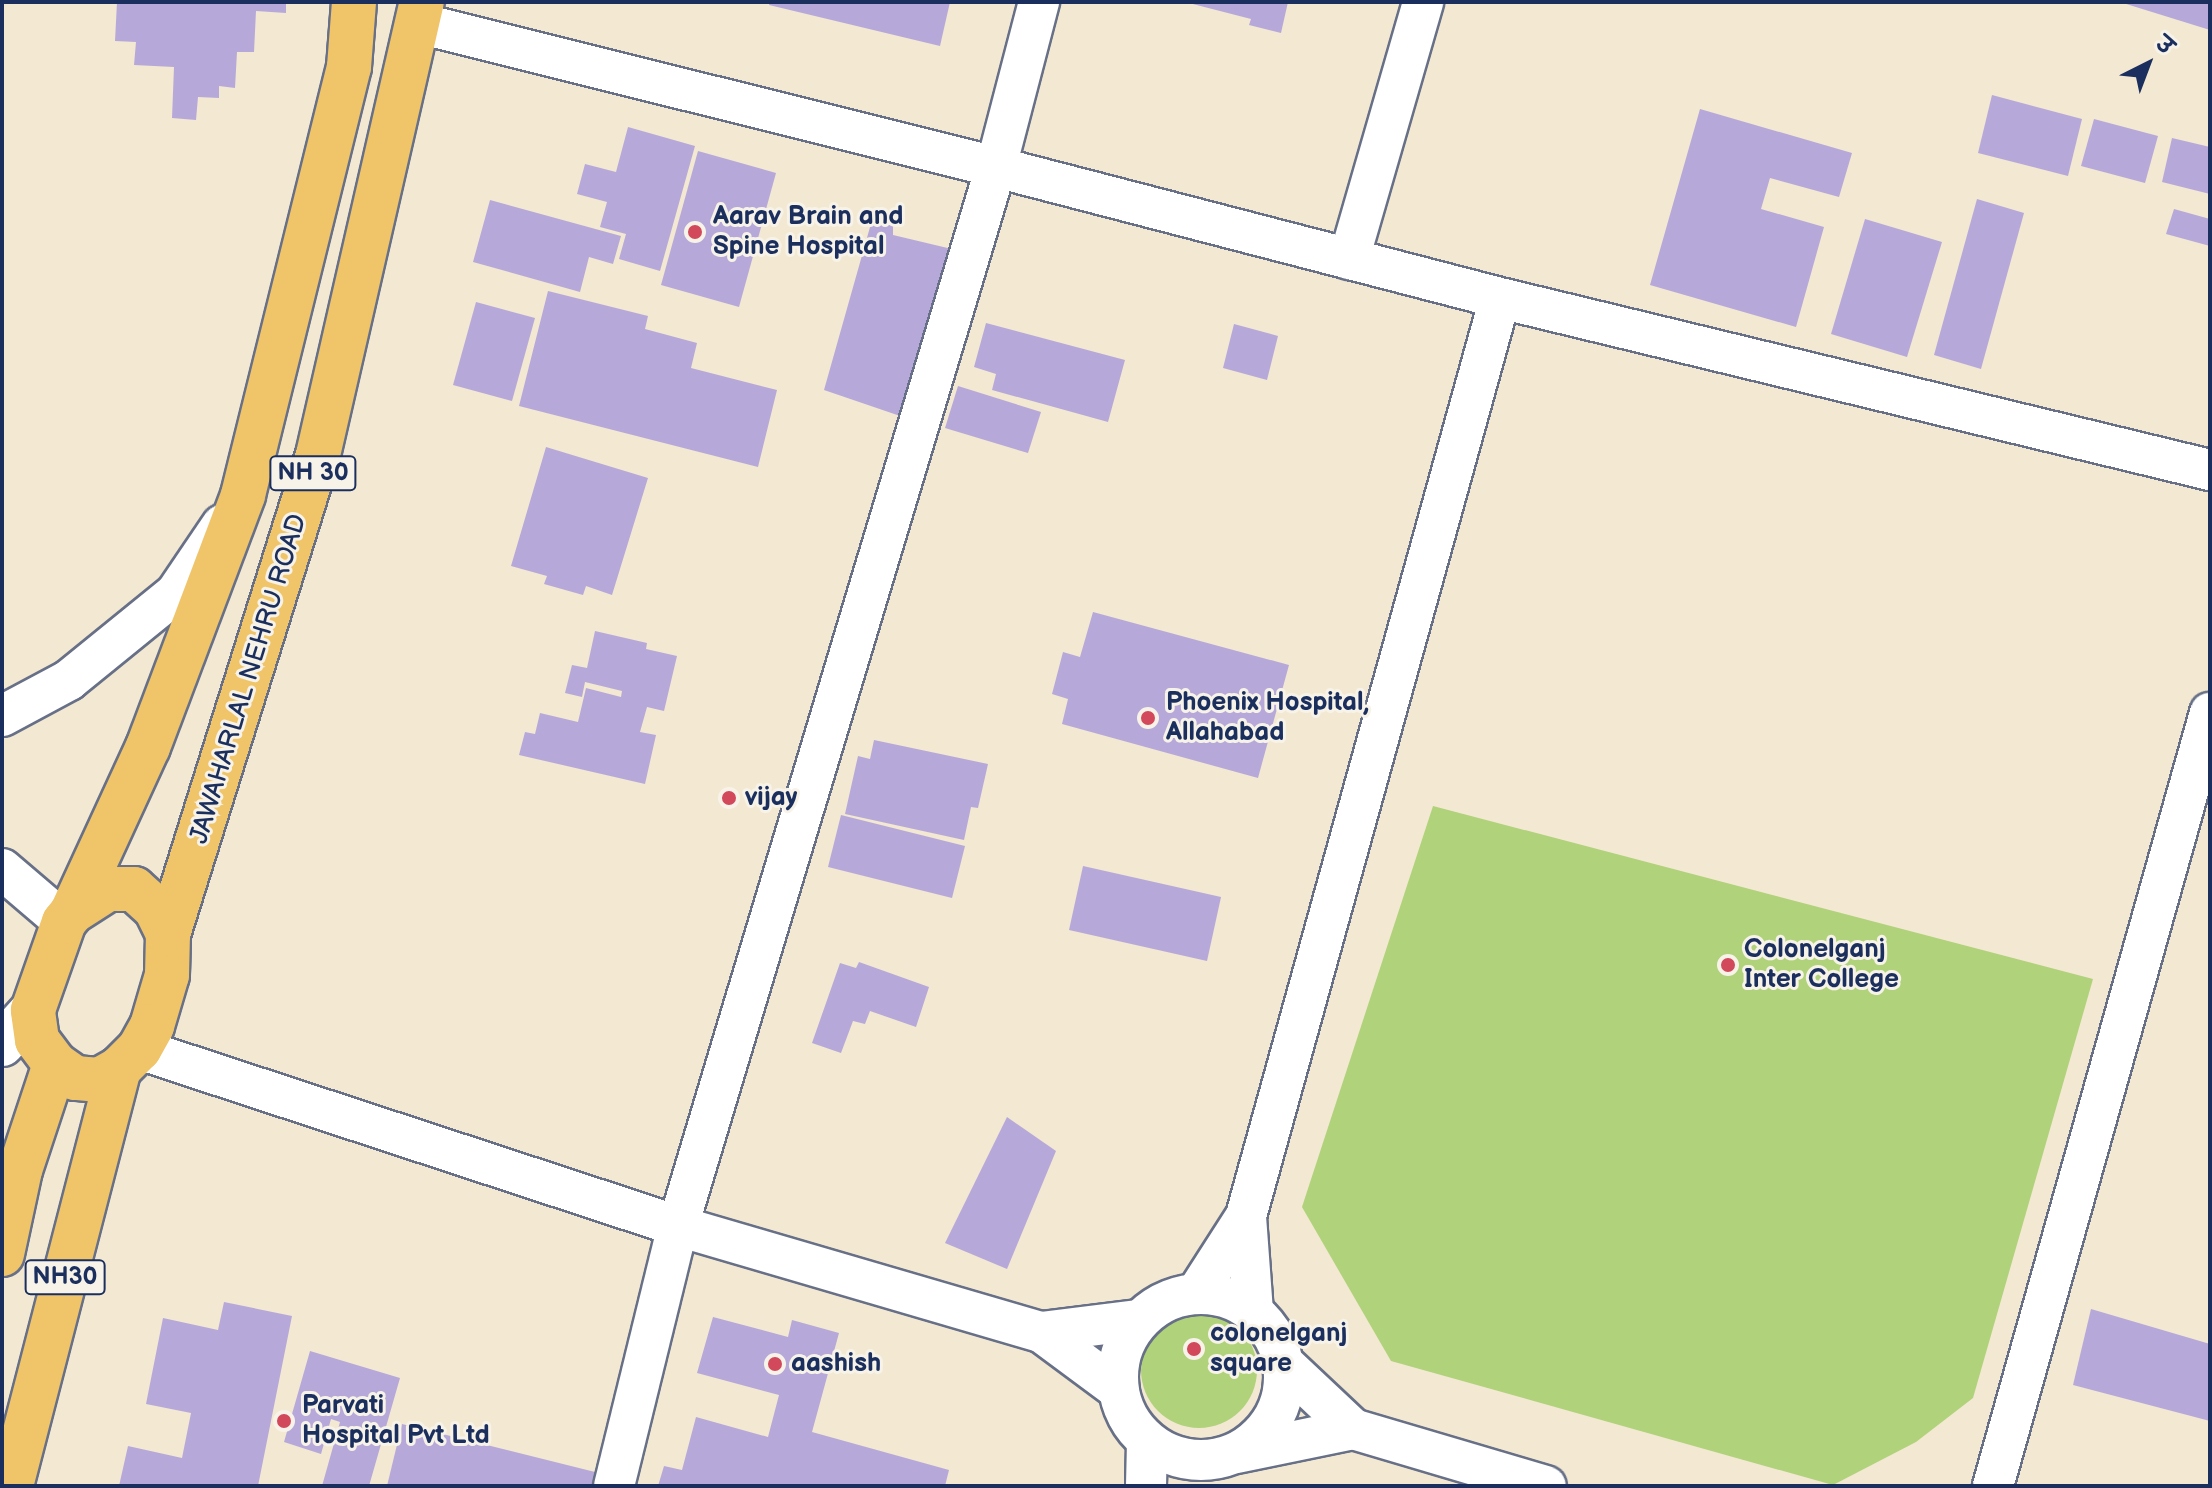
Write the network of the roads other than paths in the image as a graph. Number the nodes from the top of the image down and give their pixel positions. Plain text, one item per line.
1 (354, 2) edge
2 (1039, 2) edge
3 (1423, 2) edge
4 (420, 12) edge
5 (996, 167) junction
6 (1349, 259) junction
7 (1500, 298) junction
8 (2210, 470) edge
9 (243, 495) junction
10 (2210, 713) edge
11 (2, 716) edge
12 (2, 869) edge
13 (68, 917) junction
14 (168, 934) junction
15 (33, 1010) junction
16 (2, 1044) edge
17 (129, 1059) junction
18 (55, 1064) junction
19 (1246, 1216) junction
20 (678, 1226) junction
21 (2, 1254) edge
22 (1196, 1294) junction
23 (1253, 1312) junction
24 (1139, 1320) junction
25 (1041, 1332) junction
26 (1284, 1364) junction
27 (1118, 1389) junction
28 (1353, 1429) junction
29 (1147, 1441) junction
30 (1212, 1467) edge
31 (11, 1486) edge
32 (614, 1486) edge
33 (1146, 1486) edge
34 (1546, 1486) edge
35 (1993, 1486) edge

1 - 9 highway, NH 30
2 - 5 street
3 - 6 street
4 - 5 street
4 - 14 highway, JAWAHARLAL NEHRU ROAD / NH 30
5 - 6 street
5 - 20 street
6 - 7 street
7 - 8 street
7 - 19 street
9 - 11 street
9 - 13 highway, NH 30
10 - 35 street
12 - 13 street
13 - 14 highway
13 - 15 highway, NH 30
14 - 17 highway, JAWAHARLAL NEHRU ROAD / NH 30
15 - 16 street
15 - 18 highway
17 - 18 highway
17 - 20 street
17 - 31 highway, JAWAHARLAL NEHRU ROAD / NH30
18 - 21 highway, NH30
19 - 22 street
19 - 23 street
20 - 25 street
20 - 32 street
22 - 23 street
22 - 24 street
23 - 26 street
24 - 25 street
24 - 27 street
25 - 27 street
26 - 28 street
26 - 30 street
27 - 29 street
28 - 30 street
28 - 34 street
29 - 30 street
29 - 33 street

